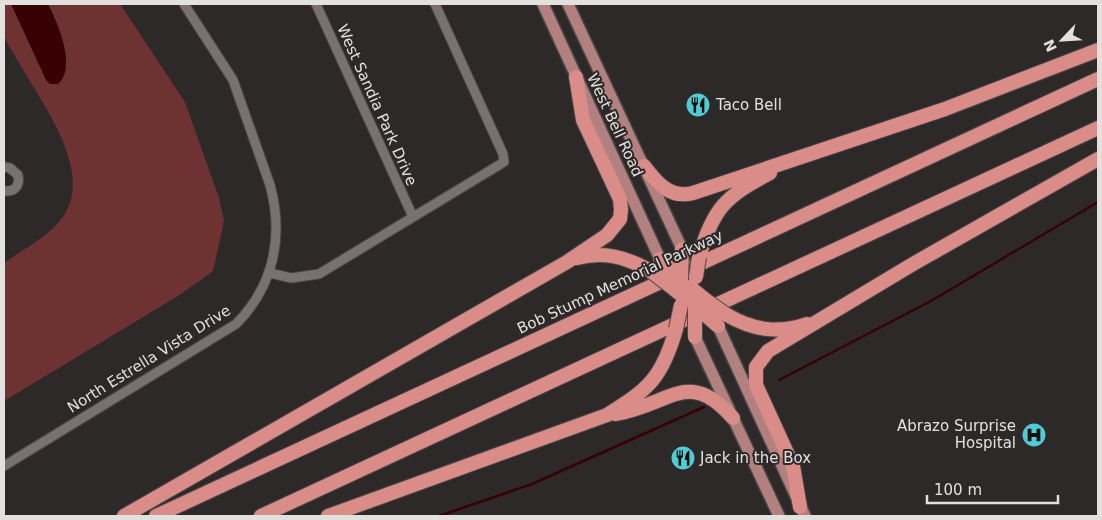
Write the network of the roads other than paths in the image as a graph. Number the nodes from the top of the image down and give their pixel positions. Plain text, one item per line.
1 (184, 4) edge
2 (316, 4) edge
3 (435, 4) edge
4 (543, 4) edge
5 (568, 4) edge
6 (1098, 50) edge
7 (576, 77) junction
8 (1098, 79) edge
9 (1098, 128) edge
10 (1098, 158) edge
11 (796, 160) junction
12 (4, 166) edge
13 (644, 166) junction
14 (4, 192) edge
15 (413, 217) junction
16 (682, 249) joint
17 (660, 259) joint
18 (567, 262) junction
19 (270, 274) junction
20 (696, 277) junction
21 (680, 292) junction
22 (696, 292) junction
23 (701, 304) junction
24 (819, 320) junction
25 (718, 326) joint
26 (696, 337) joint
27 (607, 415) junction
28 (733, 418) junction
29 (4, 466) edge
30 (803, 511) edge
31 (124, 516) edge
32 (156, 516) edge
33 (261, 516) edge
34 (328, 516) edge
35 (779, 516) edge

1 - 19 street
2 - 15 street, West Sandia Park Drive
3 - 15 street
4 - 7 main road, West Bell Road
5 - 13 main road, West Bell Road
6 - 11 highway
7 - 17 main road, West Bell Road
7 - 18 highway
8 - 32 highway, Bob Stump Memorial Parkway
9 - 33 highway
10 - 24 highway
11 - 13 highway
11 - 20 highway, bridge
12 - 14 street
13 - 16 main road, West Bell Road
15 - 19 street
16 - 21 highway, bridge
17 - 21 highway, bridge
18 - 21 highway, bridge
18 - 31 highway
19 - 29 street, North Estrella Vista Drive
20 - 22 highway
20 - 23 main road
21 - 22 highway
21 - 23 highway
21 - 27 highway, bridge
22 - 23 highway
23 - 24 highway, bridge
23 - 25 highway, bridge
23 - 26 highway, bridge
24 - 30 highway
25 - 30 main road
26 - 28 main road
27 - 28 highway
27 - 34 highway
28 - 35 main road

